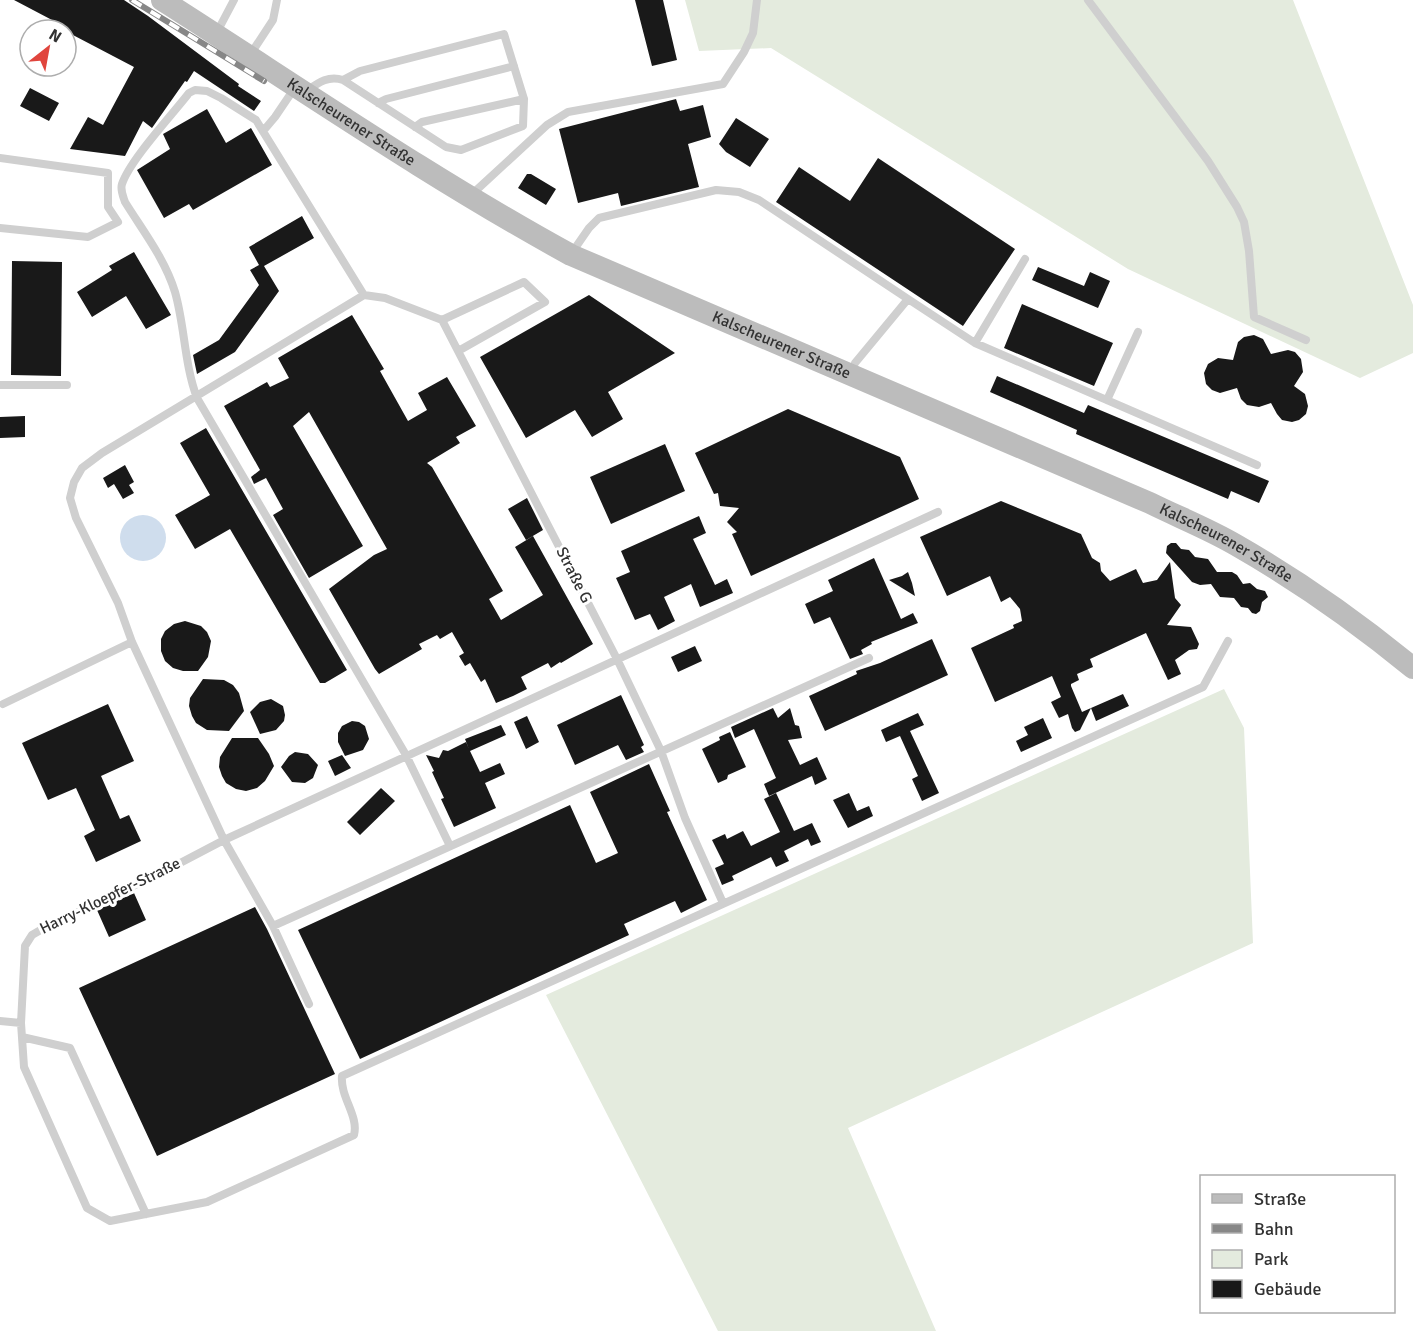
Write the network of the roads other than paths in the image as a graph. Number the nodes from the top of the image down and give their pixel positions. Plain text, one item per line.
1 (162, 0) edge
2 (234, 0) edge
3 (277, 0) edge
4 (757, 0) edge
5 (1088, 0) edge
6 (216, 34) junction
7 (249, 56) junction
8 (514, 66) junction
9 (343, 80) junction
10 (301, 89) junction
11 (524, 99) junction
12 (378, 103) junction
13 (415, 127) junction
14 (264, 130) junction
15 (0, 158) edge
16 (470, 196) junction
17 (0, 228) edge
18 (571, 255) junction
19 (1025, 259) dead end
20 (368, 296) junction
21 (908, 299) junction
22 (442, 320) junction
23 (1138, 332) dead end
24 (1306, 340) dead end
25 (975, 343) junction
26 (459, 350) junction
27 (850, 376) junction
28 (0, 385) edge
29 (67, 385) dead end
30 (197, 398) junction
31 (1107, 400) junction
32 (1257, 465) dead end
33 (938, 512) dead end
34 (1228, 641) dead end
35 (132, 642) junction
36 (869, 657) dead end
37 (617, 659) junction
38 (1413, 668) edge
39 (3, 704) dead end
40 (661, 751) junction
41 (406, 755) junction
42 (224, 840) junction
43 (450, 846) junction
44 (723, 903) junction
45 (273, 926) junction
46 (309, 1004) dead end
47 (0, 1022) edge
48 (21, 1023) junction
49 (22, 1036) junction
50 (146, 1214) junction

1 - 6 main road, Kalscheurener Straße
2 - 6 lane
3 - 7 lane
4 - 16 lane
5 - 24 lane
6 - 7 main road, Kalscheurener Straße
7 - 10 main road, Kalscheurener Straße
8 - 9 lane
8 - 11 lane
8 - 12 lane
9 - 10 lane
9 - 12 lane
10 - 14 lane
10 - 16 main road, Kalscheurener Straße
11 - 13 lane
11 - 13 lane
12 - 13 lane
14 - 20 lane
14 - 30 lane
15 - 17 lane
16 - 18 main road, Kalscheurener Straße
18 - 21 lane
18 - 27 main road, Kalscheurener Straße
19 - 25 lane
20 - 22 lane
20 - 30 lane
21 - 25 lane
21 - 27 lane
22 - 26 lane, Straße G
22 - 26 lane
23 - 31 lane
25 - 31 lane
26 - 37 lane, Straße G
27 - 38 main road, Kalscheurener Straße
28 - 29 lane
30 - 35 lane
30 - 41 lane
31 - 32 lane
33 - 37 lane, Harry-Kloepfer-Straße
34 - 44 lane
35 - 39 lane
35 - 42 lane
36 - 40 lane
37 - 40 lane, Straße G
37 - 41 lane, Harry-Kloepfer-Straße
40 - 43 lane
40 - 44 lane, Straße G
41 - 42 lane, Harry-Kloepfer-Straße
41 - 43 lane
42 - 45 lane
42 - 48 lane, Harry-Kloepfer-Straße
43 - 45 lane
44 - 50 lane, Harry-Kloepfer-Straße
45 - 46 lane
47 - 48 lane
48 - 49 lane, Harry-Kloepfer-Straße
49 - 50 lane
49 - 50 lane, Harry-Kloepfer-Straße

